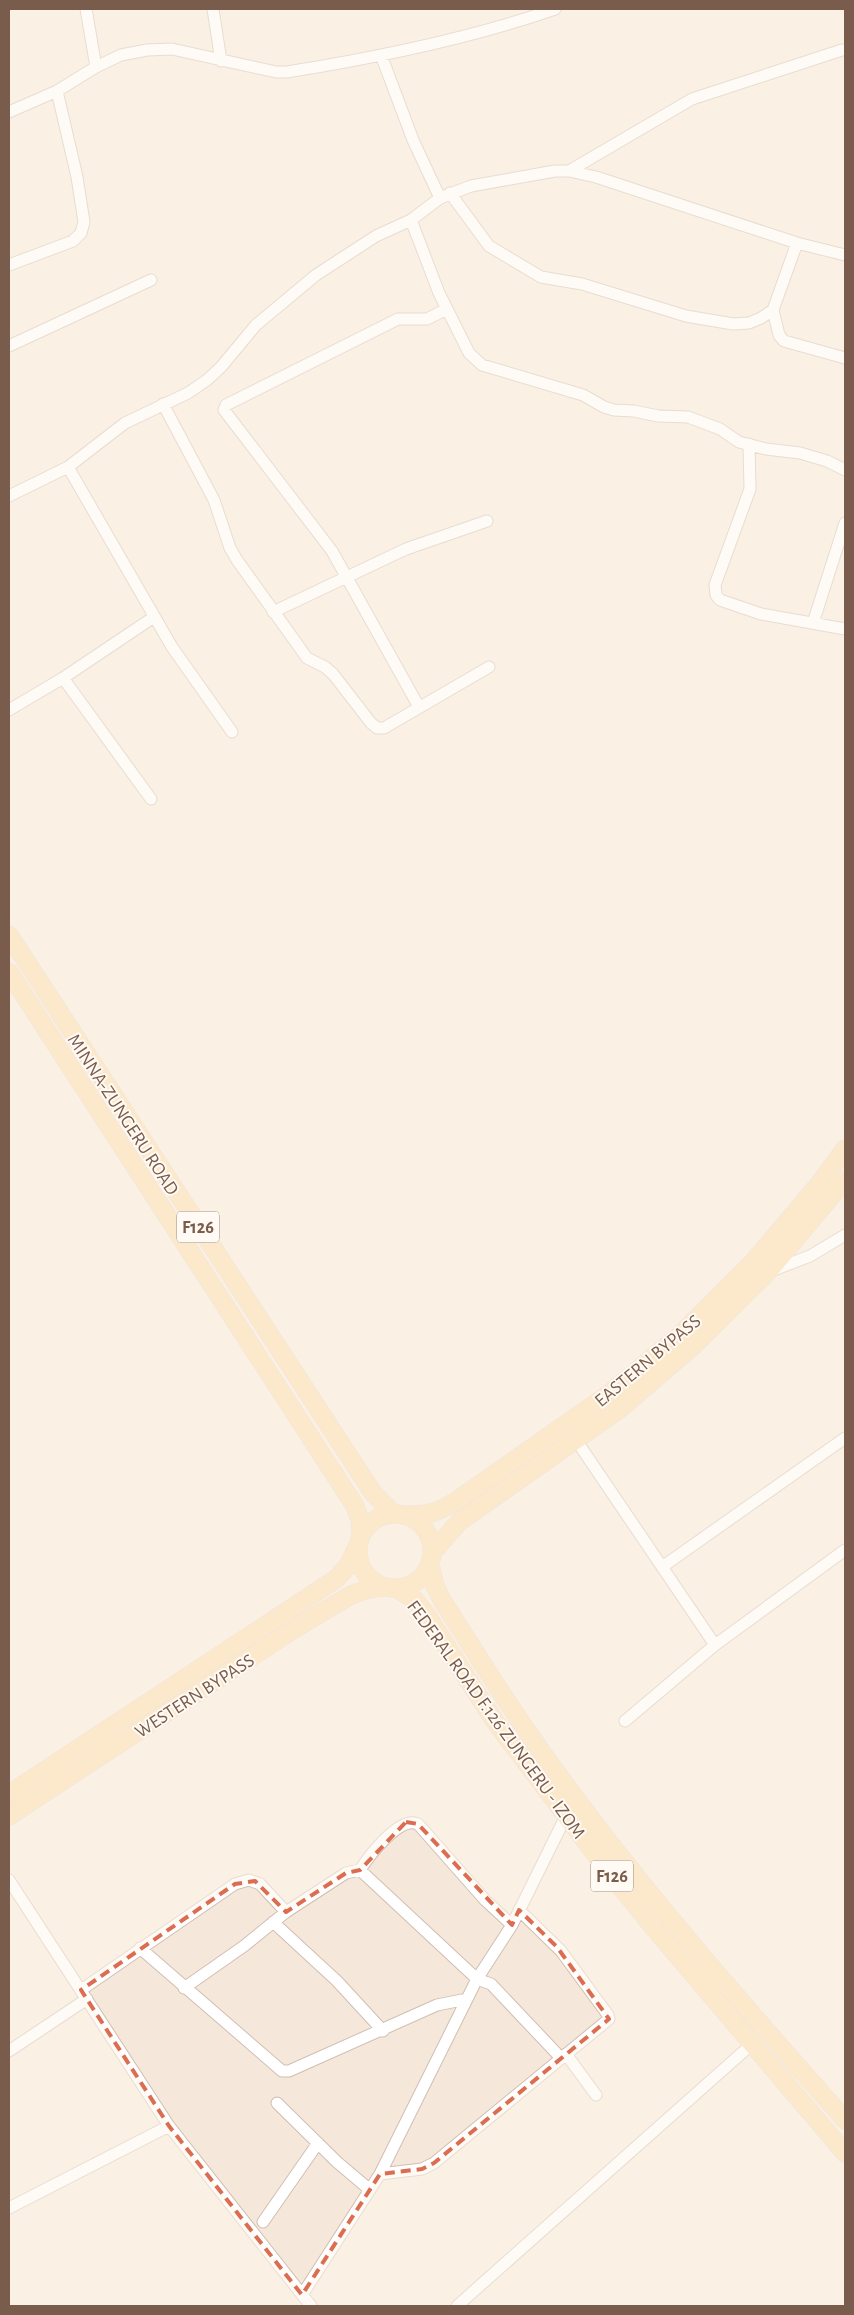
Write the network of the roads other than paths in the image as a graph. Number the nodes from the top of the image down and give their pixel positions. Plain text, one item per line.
1 (86, 9) edge
2 (213, 9) edge
3 (555, 9) edge
4 (842, 50) dead end
5 (381, 55) junction
6 (221, 61) junction
7 (96, 67) junction
8 (57, 91) junction
9 (9, 112) edge
10 (569, 171) junction
11 (445, 196) junction
12 (411, 220) junction
13 (797, 243) junction
14 (845, 255) edge
15 (9, 265) edge
16 (151, 280) dead end
17 (447, 309) junction
18 (773, 310) junction
19 (9, 346) edge
20 (845, 358) edge
21 (163, 404) junction
22 (749, 444) junction
23 (68, 467) junction
24 (845, 470) edge
25 (9, 496) edge
26 (487, 521) dead end
27 (845, 523) edge
28 (347, 577) junction
29 (273, 612) junction
30 (154, 617) junction
31 (813, 623) junction
32 (845, 629) edge
33 (489, 667) dead end
34 (62, 678) junction
35 (419, 707) junction
36 (9, 710) edge
37 (232, 732) dead end
38 (151, 799) dead end
39 (9, 935) edge
40 (9, 972) edge
41 (80, 1047) junction
42 (64, 1058) junction
43 (845, 1149) edge
44 (845, 1180) edge
45 (845, 1235) edge
46 (767, 1273) junction
47 (845, 1438) edge
48 (576, 1440) junction
49 (400, 1514) junction
50 (359, 1541) junction
51 (845, 1550) edge
52 (431, 1558) junction
53 (662, 1567) junction
54 (391, 1588) junction
55 (716, 1645) junction
56 (625, 1721) dead end
57 (9, 1794) edge
58 (9, 1816) edge
59 (566, 1816) junction
60 (360, 1870) junction
61 (9, 1880) edge
62 (519, 1910) junction
63 (286, 1912) junction
64 (668, 1916) junction
65 (273, 1922) junction
66 (512, 1925) junction
67 (654, 1928) junction
68 (140, 1948) junction
69 (478, 1979) junction
70 (184, 1988) junction
71 (84, 1995) junction
72 (468, 1999) junction
73 (384, 2031) junction
74 (752, 2044) junction
75 (9, 2051) edge
76 (564, 2056) junction
77 (596, 2095) dead end
78 (277, 2103) dead end
79 (845, 2120) edge
80 (169, 2126) junction
81 (318, 2143) junction
82 (845, 2153) edge
83 (380, 2174) junction
84 (370, 2190) junction
85 (9, 2208) edge
86 (263, 2222) dead end
87 (302, 2295) junction
88 (311, 2306) edge
89 (457, 2306) edge

1 - 7 street
2 - 6 street
3 - 5 street
4 - 10 street
5 - 6 street
5 - 11 street
6 - 7 street
7 - 8 street
8 - 9 street
8 - 15 street
10 - 11 street
10 - 13 street
11 - 12 street
11 - 18 street
12 - 17 street
12 - 21 street
13 - 14 street
13 - 18 street
16 - 19 street
17 - 22 street
17 - 28 street
18 - 20 street
21 - 23 street
21 - 29 street
22 - 24 street
22 - 31 street
23 - 25 street
23 - 30 street
26 - 28 street
27 - 31 street
28 - 29 street
28 - 35 street
29 - 35 street
30 - 34 street
30 - 37 street
31 - 32 street
33 - 35 street
34 - 36 street
34 - 38 street
39 - 41 main road, MINNA-ZUNGERU ROAD / F126
40 - 42 main road, MINNA-ZUNGERU ROAD / F126
41 - 42 main road
41 - 49 main road, MINNA-ZUNGERU ROAD / F126
42 - 50 main road, MINNA-ZUNGERU ROAD / F126
43 - 49 main road, EASTERN BYPASS
44 - 46 main road, EASTERN BYPASS
45 - 46 street
46 - 48 main road, EASTERN BYPASS
47 - 53 street
48 - 52 main road, EASTERN BYPASS
48 - 53 street
49 - 50 main road
49 - 52 main road, FEDERAL ROAD F.126 ZUNGERU - IZOM / F126
50 - 54 main road, FEDERAL ROAD F.126 ZUNGERU - IZOM / F126
50 - 57 main road, WESTERN BYPASS
51 - 55 street
52 - 54 main road, FEDERAL ROAD F.126 ZUNGERU - IZOM
52 - 64 main road, FEDERAL ROAD F.126 ZUNGERU - IZOM / F126
53 - 55 street
54 - 58 main road, WESTERN BYPASS
54 - 59 main road, FEDERAL ROAD F.126 ZUNGERU - IZOM / F126
55 - 56 street
59 - 62 street
59 - 67 main road, FEDERAL ROAD F.126 ZUNGERU - IZOM / F126
60 - 63 street
60 - 66 street
60 - 69 street
61 - 71 street
62 - 66 street
62 - 76 street
63 - 65 street
63 - 68 street
64 - 67 main road
64 - 79 main road, FEDERAL ROAD F.126 ZUNGERU - IZOM / F126
65 - 70 street
65 - 73 street
66 - 69 street
67 - 74 main road, FEDERAL ROAD F.126 ZUNGERU - IZOM / F126
68 - 70 street
68 - 71 street
69 - 72 street
69 - 76 street
70 - 73 street
71 - 75 street
71 - 80 street
72 - 73 street
72 - 83 street
74 - 82 main road, FEDERAL ROAD F.126 ZUNGERU - IZOM / F126
74 - 89 street
76 - 77 street
76 - 83 street
78 - 81 street
80 - 85 street
80 - 87 street
81 - 84 street
81 - 86 street
83 - 84 street
84 - 87 street
87 - 88 street

